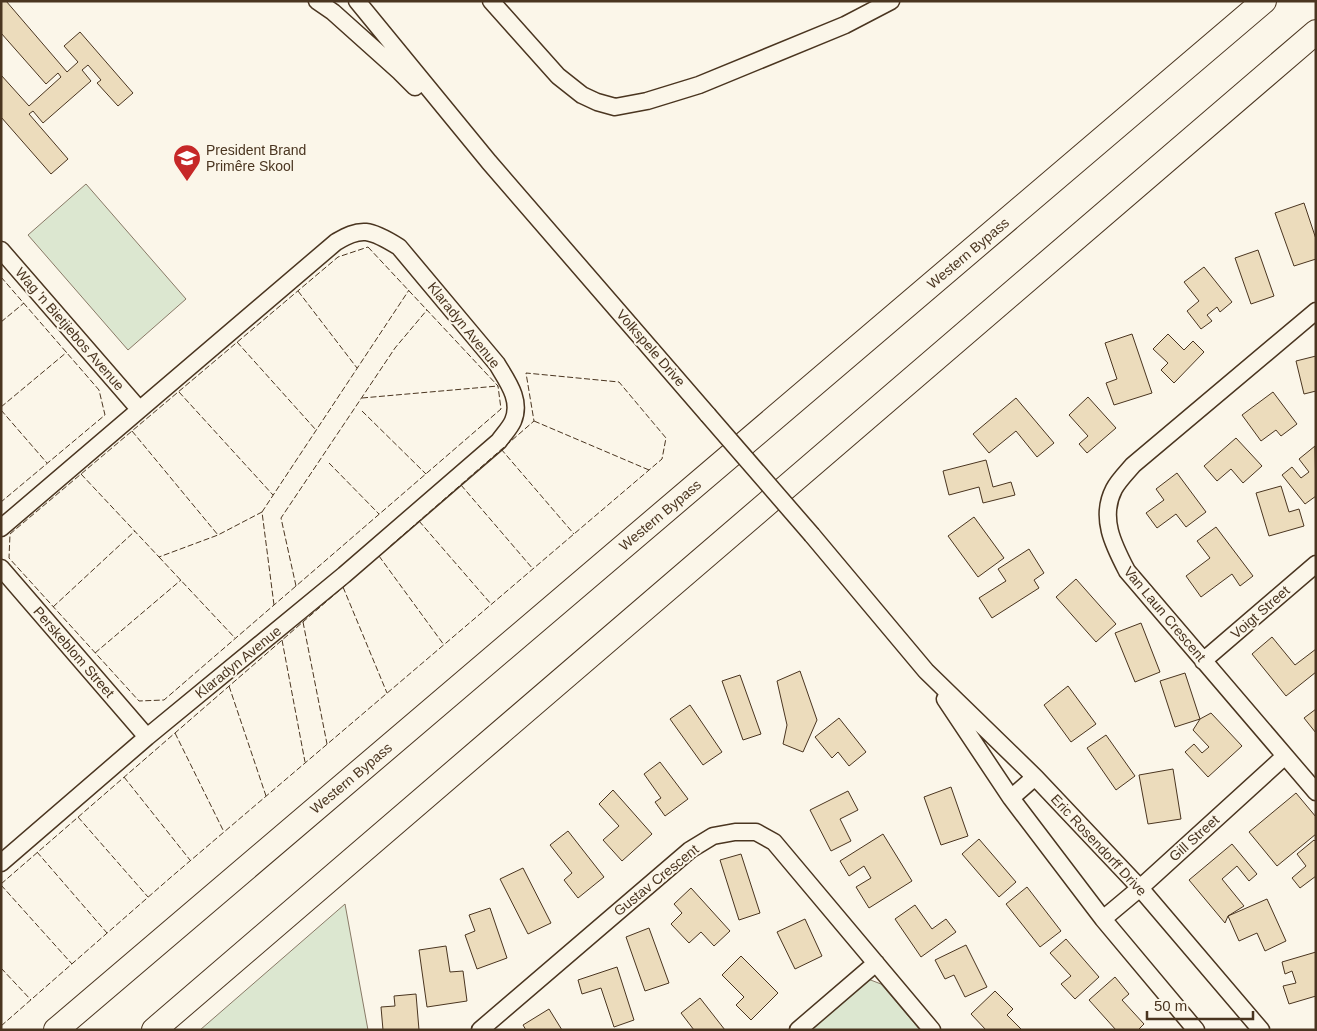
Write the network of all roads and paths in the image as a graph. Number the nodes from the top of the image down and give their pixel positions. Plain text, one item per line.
1 (317, 1) edge
2 (357, 1) edge
3 (491, 1) edge
4 (891, 1) edge
5 (1264, 1) edge
6 (337, 7) edge
7 (1316, 32) edge
8 (489, 162) junction
9 (1, 250) edge
10 (1316, 311) edge
11 (139, 409) junction
12 (1, 528) edge
13 (812, 535) joint
14 (1316, 564) edge
15 (1, 568) edge
16 (1203, 661) junction
17 (926, 671) junction
18 (147, 737) junction
19 (1285, 756) junction
20 (1035, 777) junction
21 (1316, 792) edge
22 (1011, 798) junction
23 (1, 863) edge
24 (1140, 888) junction
25 (1103, 919) junction
26 (876, 963) junction
27 (56, 1030) edge
28 (154, 1030) edge
29 (480, 1030) edge
30 (798, 1030) edge
31 (932, 1030) edge
32 (1196, 1030) edge
33 (1260, 1030) edge

1 - 6 street, Volkspele Drive
2 - 8 street, Volkspele Drive
3 - 4 street
5 - 27 highway, Western Bypass
6 - 8 street, Volkspele Drive
7 - 28 highway
8 - 13 street, Volkspele Drive, bridge
9 - 11 street, Wag 'n Bietjiebos Avenue
10 - 16 street, Van Laun Crescent
11 - 12 street, Klaradyn Avenue
11 - 18 street, Klaradyn Avenue
13 - 17 street, Eric Rosendorff Drive
14 - 16 street, Voigt Street
15 - 18 street, Perskeblom Street
16 - 19 street, Van Laun Crescent
17 - 20 street, Eric Rosendorff Drive
17 - 22 street, Eric Rosendorff Drive
18 - 23 street, Klaradyn Avenue
19 - 21 street, Van Laun Crescent
19 - 24 street, Gill Street
20 - 22 street
20 - 24 street, Eric Rosendorff Drive
22 - 25 street, Eric Rosendorff Drive
24 - 25 street, Gill Street
24 - 33 street, Eric Rosendorff Drive
25 - 32 street, Eric Rosendorff Drive
26 - 29 street, Gustav Crescent
26 - 30 street
26 - 31 street, Gustav Crescent

